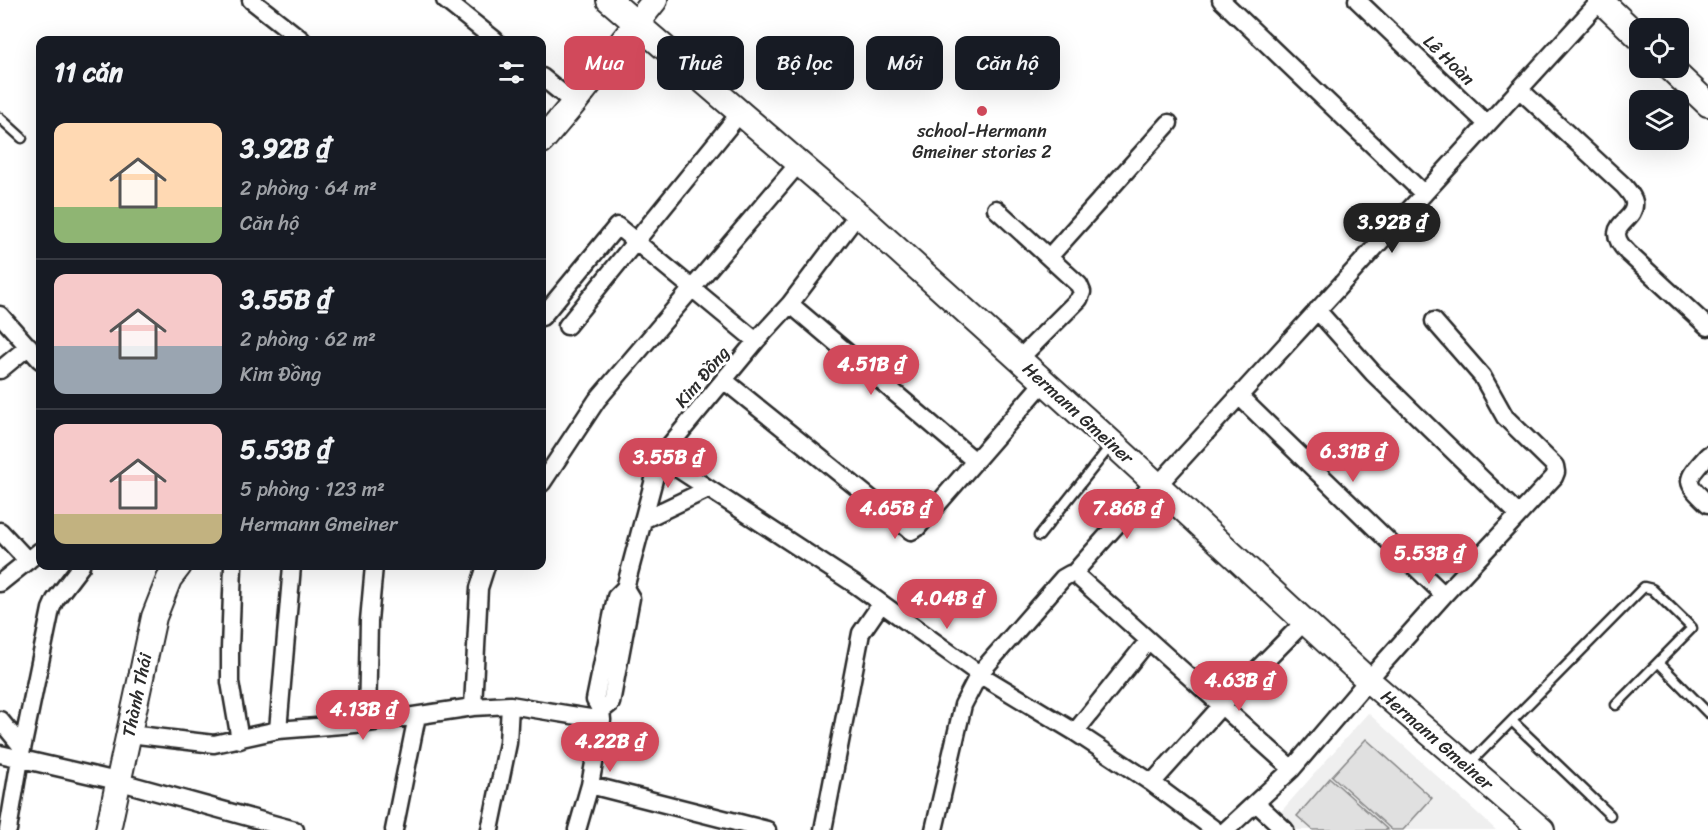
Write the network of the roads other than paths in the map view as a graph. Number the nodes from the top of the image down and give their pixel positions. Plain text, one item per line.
1 (251, 0) edge
2 (445, 0) edge
3 (609, 0) edge
4 (655, 0) edge
5 (1221, 0) edge
6 (1357, 0) edge
7 (1601, 0) edge
8 (637, 22) junction
9 (1629, 27) edge
10 (297, 36) edge
11 (490, 36) edge
12 (1681, 78) edge
13 (546, 80) edge
14 (1520, 89) junction
15 (574, 103) junction
16 (1708, 104) edge
17 (740, 113) junction
18 (0, 118) edge
19 (1169, 123) dead end
20 (1487, 124) junction
21 (546, 136) edge
22 (22, 138) dead end
23 (799, 163) junction
24 (1424, 194) junction
25 (996, 209) dead end
26 (858, 214) junction
27 (635, 240) junction
28 (1049, 257) junction
29 (692, 288) junction
30 (790, 304) junction
31 (1317, 310) junction
32 (546, 312) edge
33 (0, 315) edge
34 (1434, 321) dead end
35 (567, 326) dead end
36 (1708, 327) edge
37 (756, 341) junction
38 (29, 346) junction
39 (36, 355) edge
40 (1019, 359) junction
41 (0, 370) edge
42 (725, 381) junction
43 (1043, 383) junction
44 (1239, 396) junction
45 (1112, 443) junction
46 (1708, 455) edge
47 (660, 457) junction
48 (975, 461) junction
49 (546, 477) edge
50 (1156, 484) junction
51 (708, 489) junction
52 (1708, 504) edge
53 (1518, 514) junction
54 (643, 520) junction
55 (0, 531) edge
56 (1039, 536) dead end
57 (34, 556) edge
58 (78, 570) edge
59 (176, 570) edge
60 (233, 570) edge
61 (292, 570) edge
62 (374, 570) edge
63 (485, 570) edge
64 (1073, 574) junction
65 (0, 583) edge
66 (1444, 595) junction
67 (881, 604) junction
68 (1306, 620) junction
69 (1148, 641) junction
70 (1659, 663) junction
71 (979, 674) junction
72 (1368, 680) junction
73 (510, 705) junction
74 (1222, 705) junction
75 (1616, 705) dead end
76 (473, 707) junction
77 (1708, 713) edge
78 (417, 716) junction
79 (602, 716) junction
80 (0, 720) edge
81 (1512, 721) junction
82 (367, 723) junction
83 (278, 730) junction
84 (1076, 732) junction
85 (129, 734) junction
86 (240, 740) junction
87 (21, 753) junction
88 (0, 754) edge
89 (1468, 766) junction
90 (1292, 769) junction
91 (117, 781) junction
92 (1152, 783) junction
93 (590, 785) junction
94 (1256, 803) junction
95 (1610, 815) dead end
96 (8, 830) edge
97 (108, 830) edge
98 (295, 830) edge
99 (394, 830) edge
100 (490, 830) edge
101 (577, 830) edge
102 (767, 830) edge
103 (823, 830) edge
104 (934, 830) edge
105 (1215, 830) edge
106 (1226, 830) edge
107 (1285, 830) edge
108 (1542, 830) edge

1 - 10 street
2 - 11 street
3 - 8 street, Hermann Gmeiner
4 - 8 street
5 - 24 street
6 - 20 street, Lê Hoàn
7 - 9 street
7 - 14 street
8 - 15 street
8 - 17 street, Hermann Gmeiner
12 - 16 street
13 - 15 street
14 - 20 street
14 - 36 street
15 - 21 street
17 - 23 street, Hermann Gmeiner
17 - 27 street
18 - 22 lane
19 - 28 street
20 - 24 street
23 - 26 street, Hermann Gmeiner
23 - 29 street
24 - 31 street
25 - 28 street
26 - 30 street, Kim Đồng
26 - 40 street, Hermann Gmeiner
27 - 29 street
27 - 32 street
27 - 35 street
28 - 40 street
29 - 37 street
29 - 49 street
30 - 37 street, Kim Đồng
30 - 48 street
31 - 44 street
31 - 53 street
33 - 38 street
34 - 53 street
37 - 42 street, Kim Đồng
38 - 39 street
38 - 41 street
40 - 43 street, Hermann Gmeiner
42 - 47 street, Kim Đồng
42 - 48 street
43 - 45 street, Hermann Gmeiner
43 - 48 street
44 - 50 street
44 - 66 street
45 - 50 street, Hermann Gmeiner
45 - 56 lane
46 - 52 street
47 - 51 street
47 - 54 street, Kim Đồng
50 - 64 street
50 - 68 street, Hermann Gmeiner
51 - 54 street
51 - 67 street
53 - 66 street
54 - 79 street, Kim Đồng
55 - 57 street
57 - 65 street
58 - 87 street
59 - 85 street, Thành Thái
60 - 86 street
61 - 83 street
62 - 82 street
63 - 76 street
64 - 69 street
64 - 71 street
66 - 72 street
67 - 71 street
67 - 103 street
68 - 72 street, Hermann Gmeiner
68 - 74 street
69 - 74 street
69 - 84 street
70 - 75 lane
70 - 77 lane
70 - 81 lane
71 - 84 street
71 - 104 street
72 - 89 street, Hermann Gmeiner
72 - 90 street
73 - 76 street
73 - 79 street
73 - 100 street
74 - 90 street
74 - 92 street
76 - 78 street
78 - 82 street
78 - 99 street
79 - 93 street
80 - 87 street
81 - 89 lane
81 - 95 lane
82 - 83 street
83 - 86 street
84 - 92 street
85 - 86 street
85 - 91 street, Thành Thái
87 - 88 street
87 - 91 street
87 - 96 street
89 - 108 street, Hermann Gmeiner
90 - 94 street
91 - 97 street, Thành Thái
91 - 98 street
92 - 105 street
93 - 101 street
93 - 102 street
94 - 106 street
94 - 107 street

